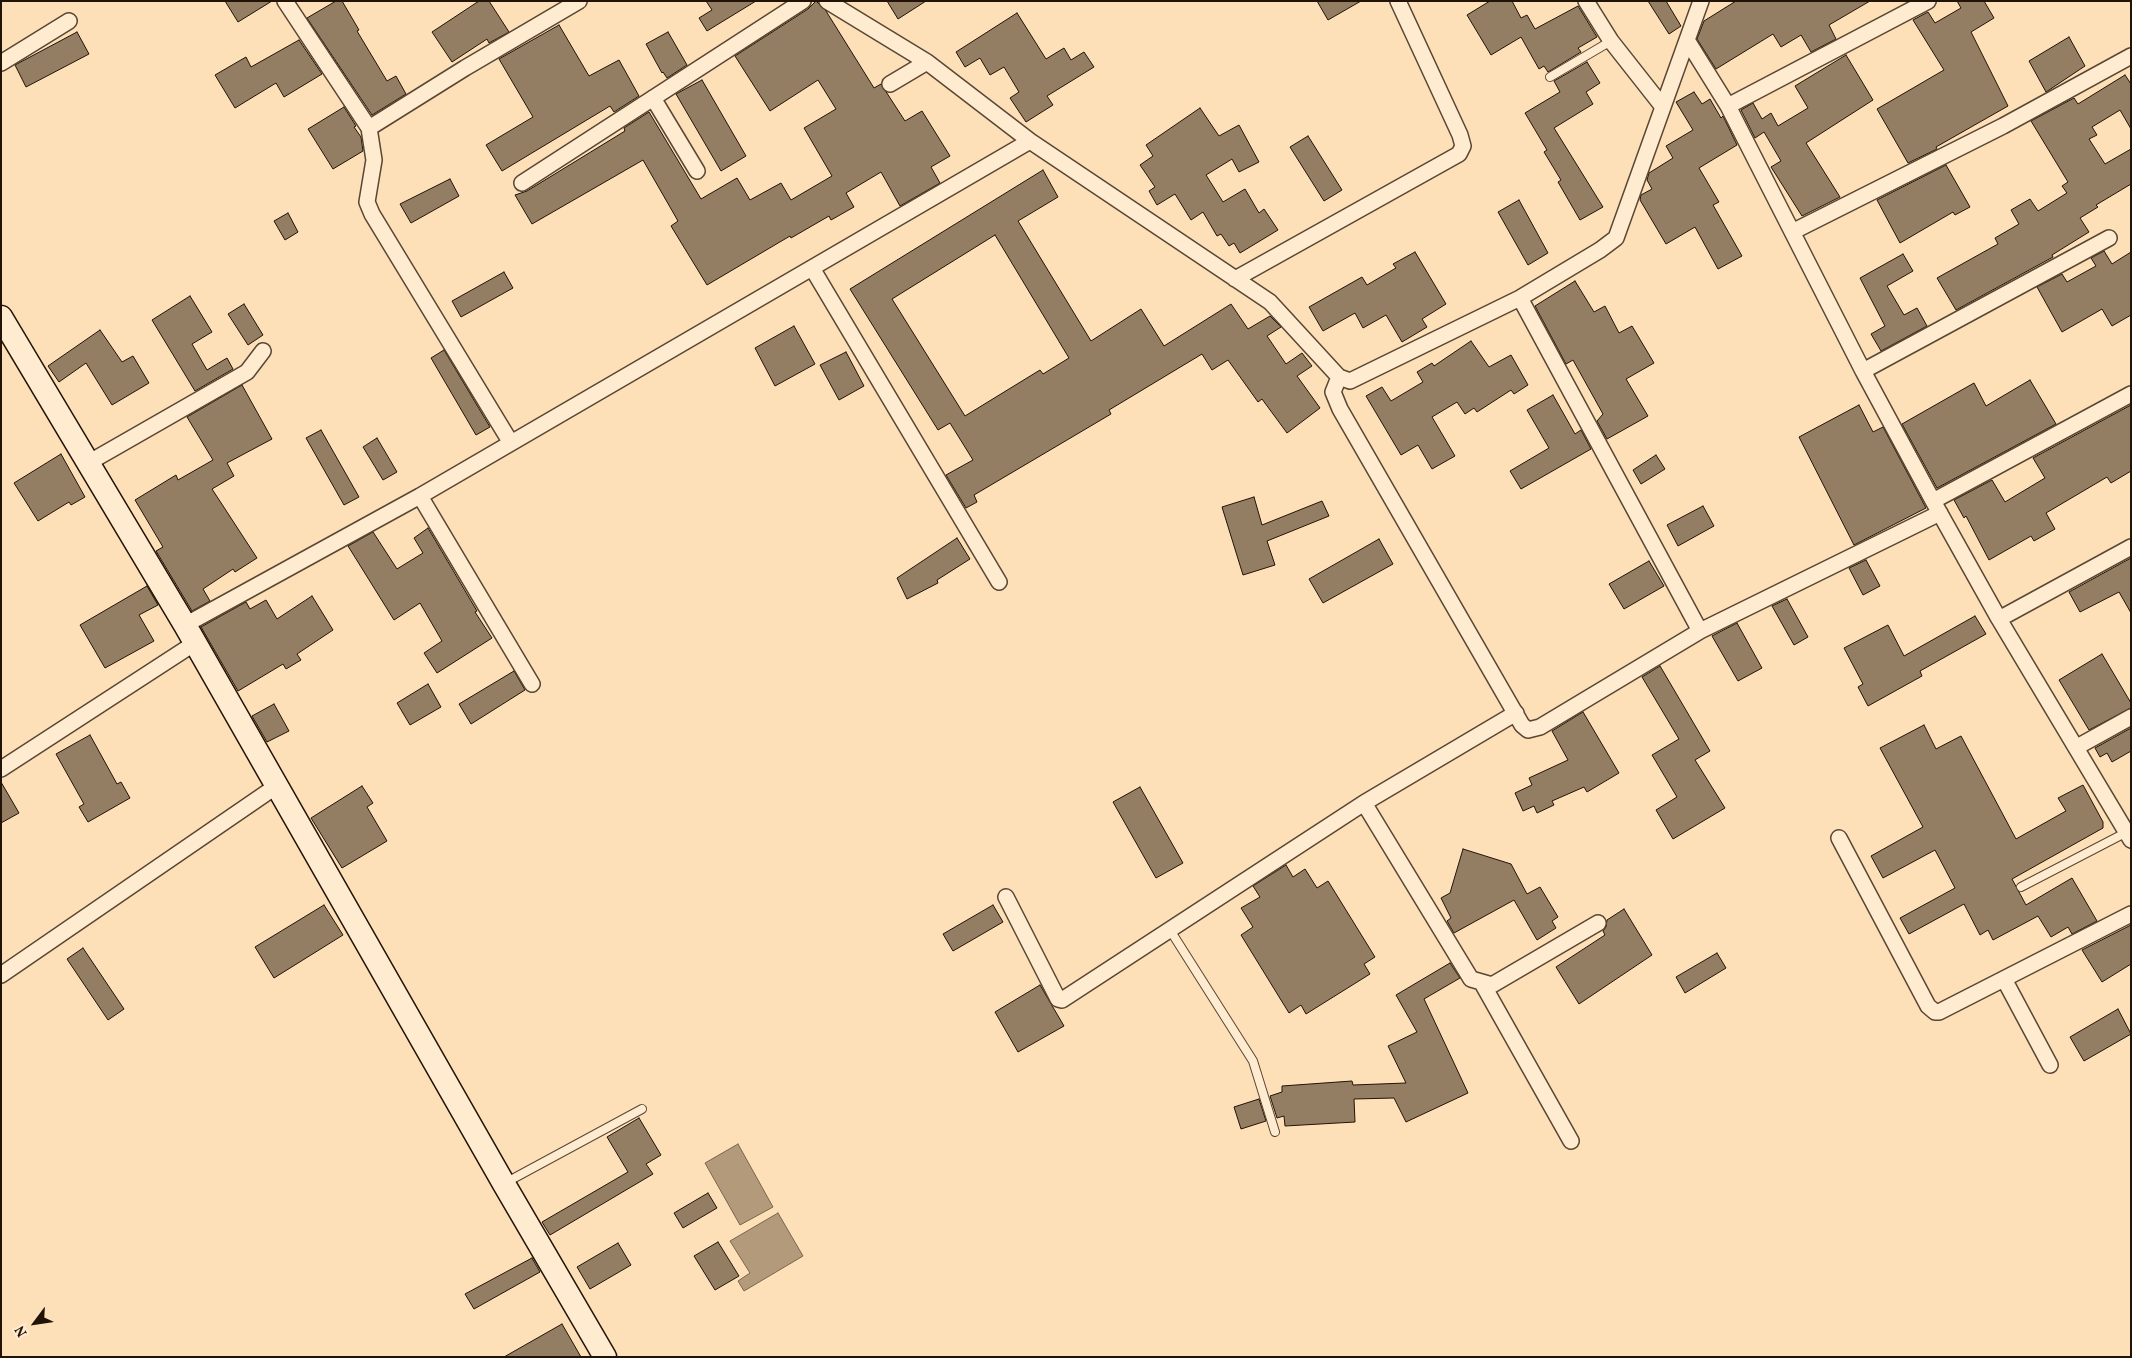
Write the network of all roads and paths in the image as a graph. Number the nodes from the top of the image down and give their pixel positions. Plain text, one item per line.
1 (285, 1) edge
2 (579, 1) edge
3 (803, 1) edge
4 (826, 1) edge
5 (1398, 1) edge
6 (1586, 1) edge
7 (1701, 1) edge
8 (1928, 1) edge
9 (68, 21) dead end
10 (1687, 40) junction
11 (1610, 41) junction
12 (2131, 56) edge
13 (927, 62) junction
14 (1, 63) edge
15 (1550, 77) dead end
16 (890, 84) dead end
17 (653, 98) junction
18 (1728, 106) junction
19 (1663, 107) junction
20 (369, 128) junction
21 (1030, 141) junction
22 (697, 171) dead end
23 (522, 183) dead end
24 (1794, 231) junction
25 (2109, 238) dead end
26 (812, 268) junction
27 (1235, 279) junction
28 (1520, 298) junction
29 (1, 317) edge
30 (263, 352) dead end
31 (1863, 371) junction
32 (1339, 377) junction
33 (2131, 394) edge
34 (511, 443) junction
35 (88, 463) junction
36 (420, 496) junction
37 (1937, 507) junction
38 (2131, 547) edge
39 (999, 582) dead end
40 (1999, 619) junction
41 (1700, 632) junction
42 (190, 634) junction
43 (532, 684) dead end
44 (1516, 713) junction
45 (2131, 717) edge
46 (2077, 747) junction
47 (1, 769) edge
48 (278, 785) junction
49 (1364, 803) junction
50 (2129, 836) edge
51 (1839, 838) dead end
52 (2021, 887) dead end
53 (1006, 897) dead end
54 (2131, 914) edge
55 (1598, 923) dead end
56 (1170, 930) junction
57 (1, 974) edge
58 (2004, 979) junction
59 (1482, 983) junction
60 (2050, 1064) dead end
61 (642, 1109) dead end
62 (1275, 1132) dead end
63 (1571, 1141) dead end
64 (504, 1184) junction
65 (605, 1357) edge

1 - 20 street
2 - 20 street
3 - 17 street
4 - 13 street
5 - 27 street
6 - 11 street
7 - 10 street
8 - 18 street
9 - 14 street
10 - 18 street
10 - 19 street
11 - 15 lane
11 - 19 street
12 - 24 street
13 - 16 street
13 - 21 street
17 - 22 street
17 - 23 street
18 - 24 street
19 - 28 street
20 - 34 street
21 - 26 street
21 - 27 street
24 - 31 street
25 - 31 street
26 - 34 street
26 - 39 street
27 - 32 street
28 - 32 street
28 - 41 street
29 - 35 street
30 - 35 street
31 - 37 street
32 - 44 street
33 - 37 street
34 - 36 street
35 - 42 street
36 - 42 street
36 - 43 street
37 - 40 street
37 - 41 street
38 - 40 street
40 - 46 street
41 - 44 street
42 - 47 street
42 - 48 street
44 - 49 street
45 - 46 street
46 - 50 street
48 - 57 street
48 - 64 street
49 - 56 street
49 - 59 street
50 - 52 lane
51 - 58 street
53 - 56 street
54 - 58 street
55 - 59 street
56 - 62 lane
58 - 60 street
59 - 63 street
61 - 64 lane
64 - 65 street

